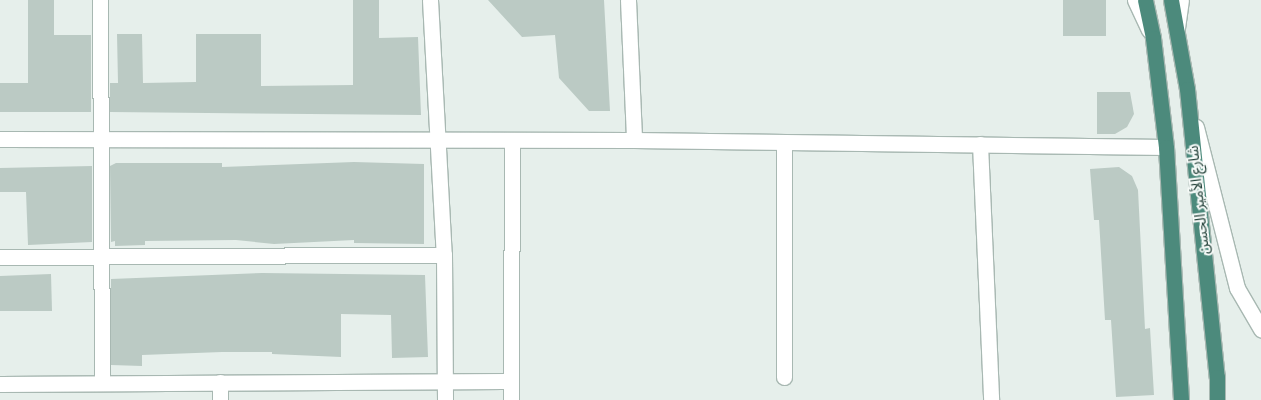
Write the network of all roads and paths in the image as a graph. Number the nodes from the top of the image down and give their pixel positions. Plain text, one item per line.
1 (100, 0) edge
2 (430, 0) edge
3 (628, 0) edge
4 (1135, 0) edge
5 (1145, 0) edge
6 (1171, 0) edge
7 (1182, 0) edge
8 (1178, 28) junction
9 (1153, 38) junction
10 (1186, 89) junction
11 (0, 139) edge
12 (101, 139) junction
13 (634, 140) junction
14 (438, 141) junction
15 (512, 141) junction
16 (784, 142) junction
17 (980, 144) junction
18 (1166, 147) junction
19 (444, 255) junction
20 (103, 256) junction
21 (0, 257) edge
22 (1261, 329) edge
23 (784, 378) dead end
24 (445, 381) junction
25 (102, 382) junction
26 (220, 382) junction
27 (511, 382) junction
28 (0, 384) edge
29 (220, 400) edge
30 (445, 400) edge
31 (511, 400) edge
32 (991, 400) edge
33 (1181, 400) edge
34 (1216, 400) edge

1 - 12 street
2 - 14 street
3 - 13 street
4 - 9 street
5 - 9 highway, شارع الأمير الحسن
6 - 8 highway, شارع الأمير الحسن
7 - 8 street
8 - 10 highway, شارع الأمير الحسن
9 - 18 highway, شارع الأمير الحسن
10 - 22 street
10 - 34 highway, شارع الأمير الحسن
11 - 12 street
12 - 14 street
12 - 20 street
13 - 15 street
13 - 16 street
14 - 15 street
14 - 19 street
15 - 27 street
16 - 17 street
16 - 23 street
17 - 18 street
17 - 32 street
18 - 33 highway, شارع الأمير الحسن
19 - 20 street
19 - 24 street
20 - 21 street
20 - 25 street
24 - 26 street
24 - 27 street
24 - 30 street
25 - 26 street
25 - 28 street
26 - 29 street
27 - 31 street

